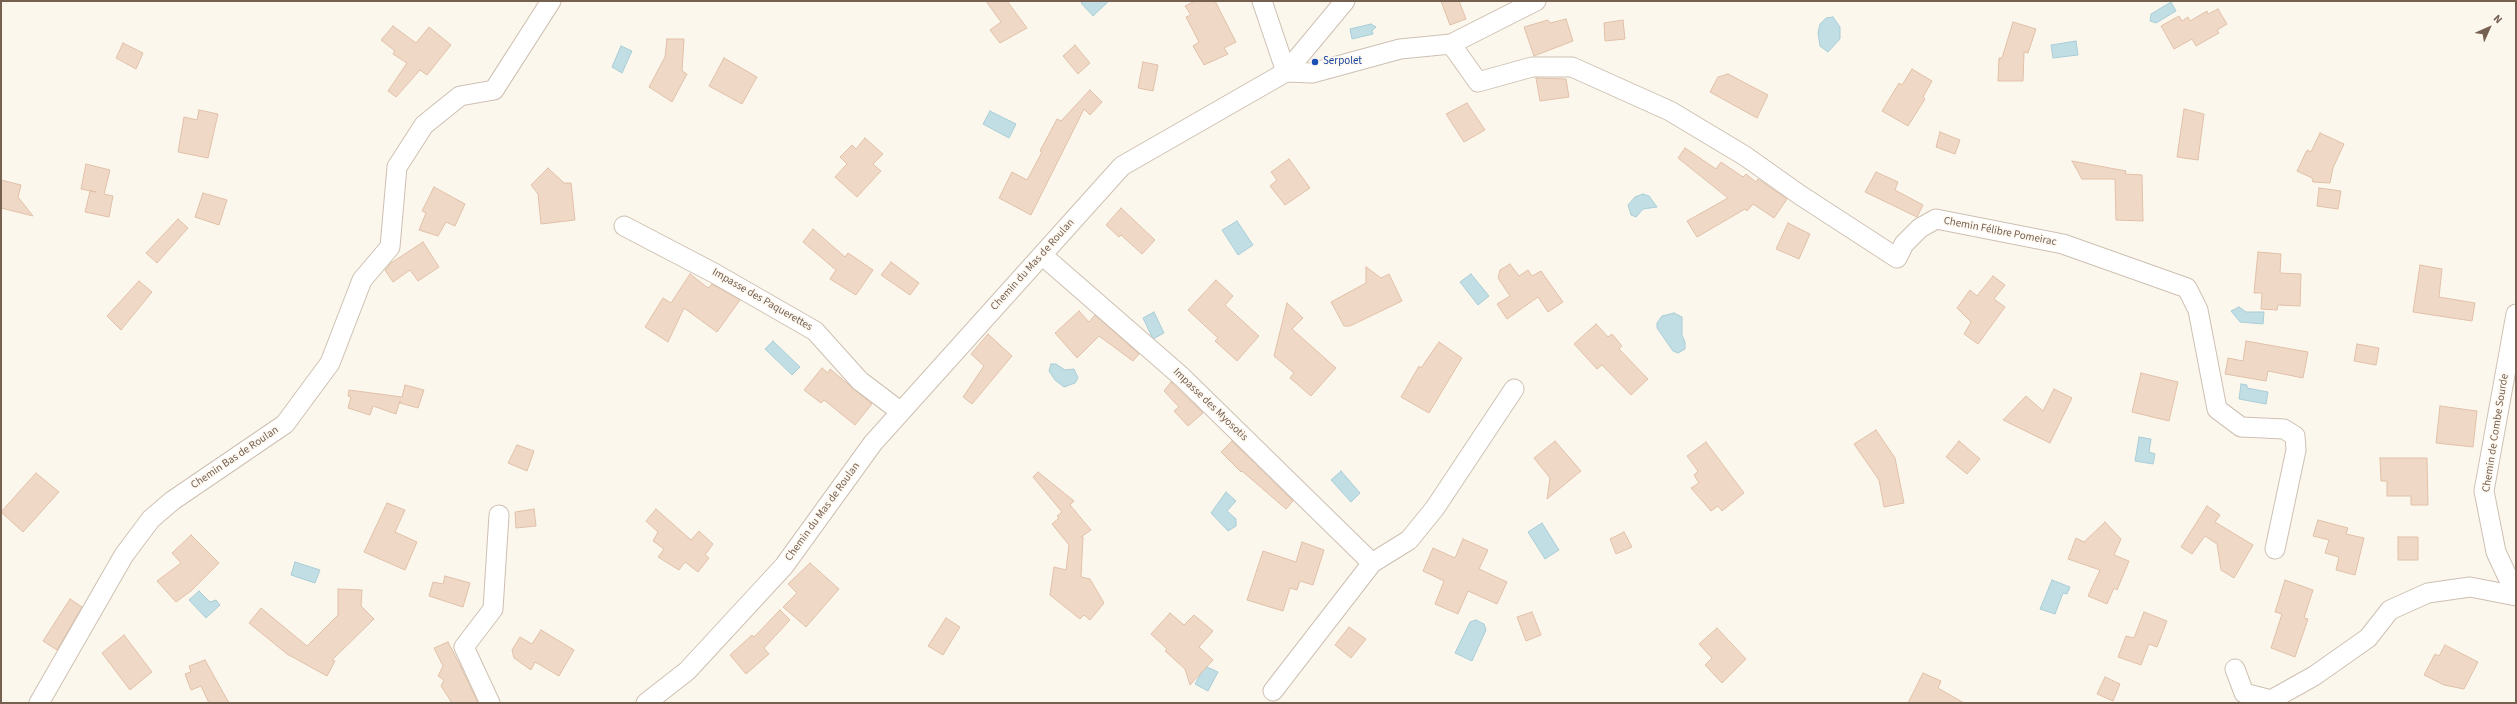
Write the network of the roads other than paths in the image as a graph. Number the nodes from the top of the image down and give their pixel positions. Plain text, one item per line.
1 (551, 1) edge
2 (1262, 1) edge
3 (1345, 1) edge
4 (1536, 1) edge
5 (1451, 44) junction
6 (1286, 72) junction
7 (624, 226) dead end
8 (1042, 255) junction
9 (2516, 314) edge
10 (1514, 390) dead end
11 (901, 412) junction
12 (499, 515) dead end
13 (2275, 549) dead end
14 (1372, 563) junction
15 (2516, 595) edge
16 (2235, 669) dead end
17 (1273, 691) dead end
18 (39, 703) edge
19 (490, 703) edge
20 (646, 703) edge

1 - 18 street, Chemin Bas de Roulan
2 - 6 street
3 - 6 street
4 - 5 street
5 - 6 street
5 - 13 street, Chemin Félibre Pomeirac
6 - 8 street, Chemin du Mas de Roulan
7 - 11 street, Impasse des Paquerettes
8 - 11 street, Chemin du Mas de Roulan
8 - 14 street, Impasse des Myosotis
9 - 15 street, Chemin de Combe Sourde
10 - 14 street
11 - 20 street, Chemin du Mas de Roulan
12 - 19 street
14 - 17 street
15 - 16 street

